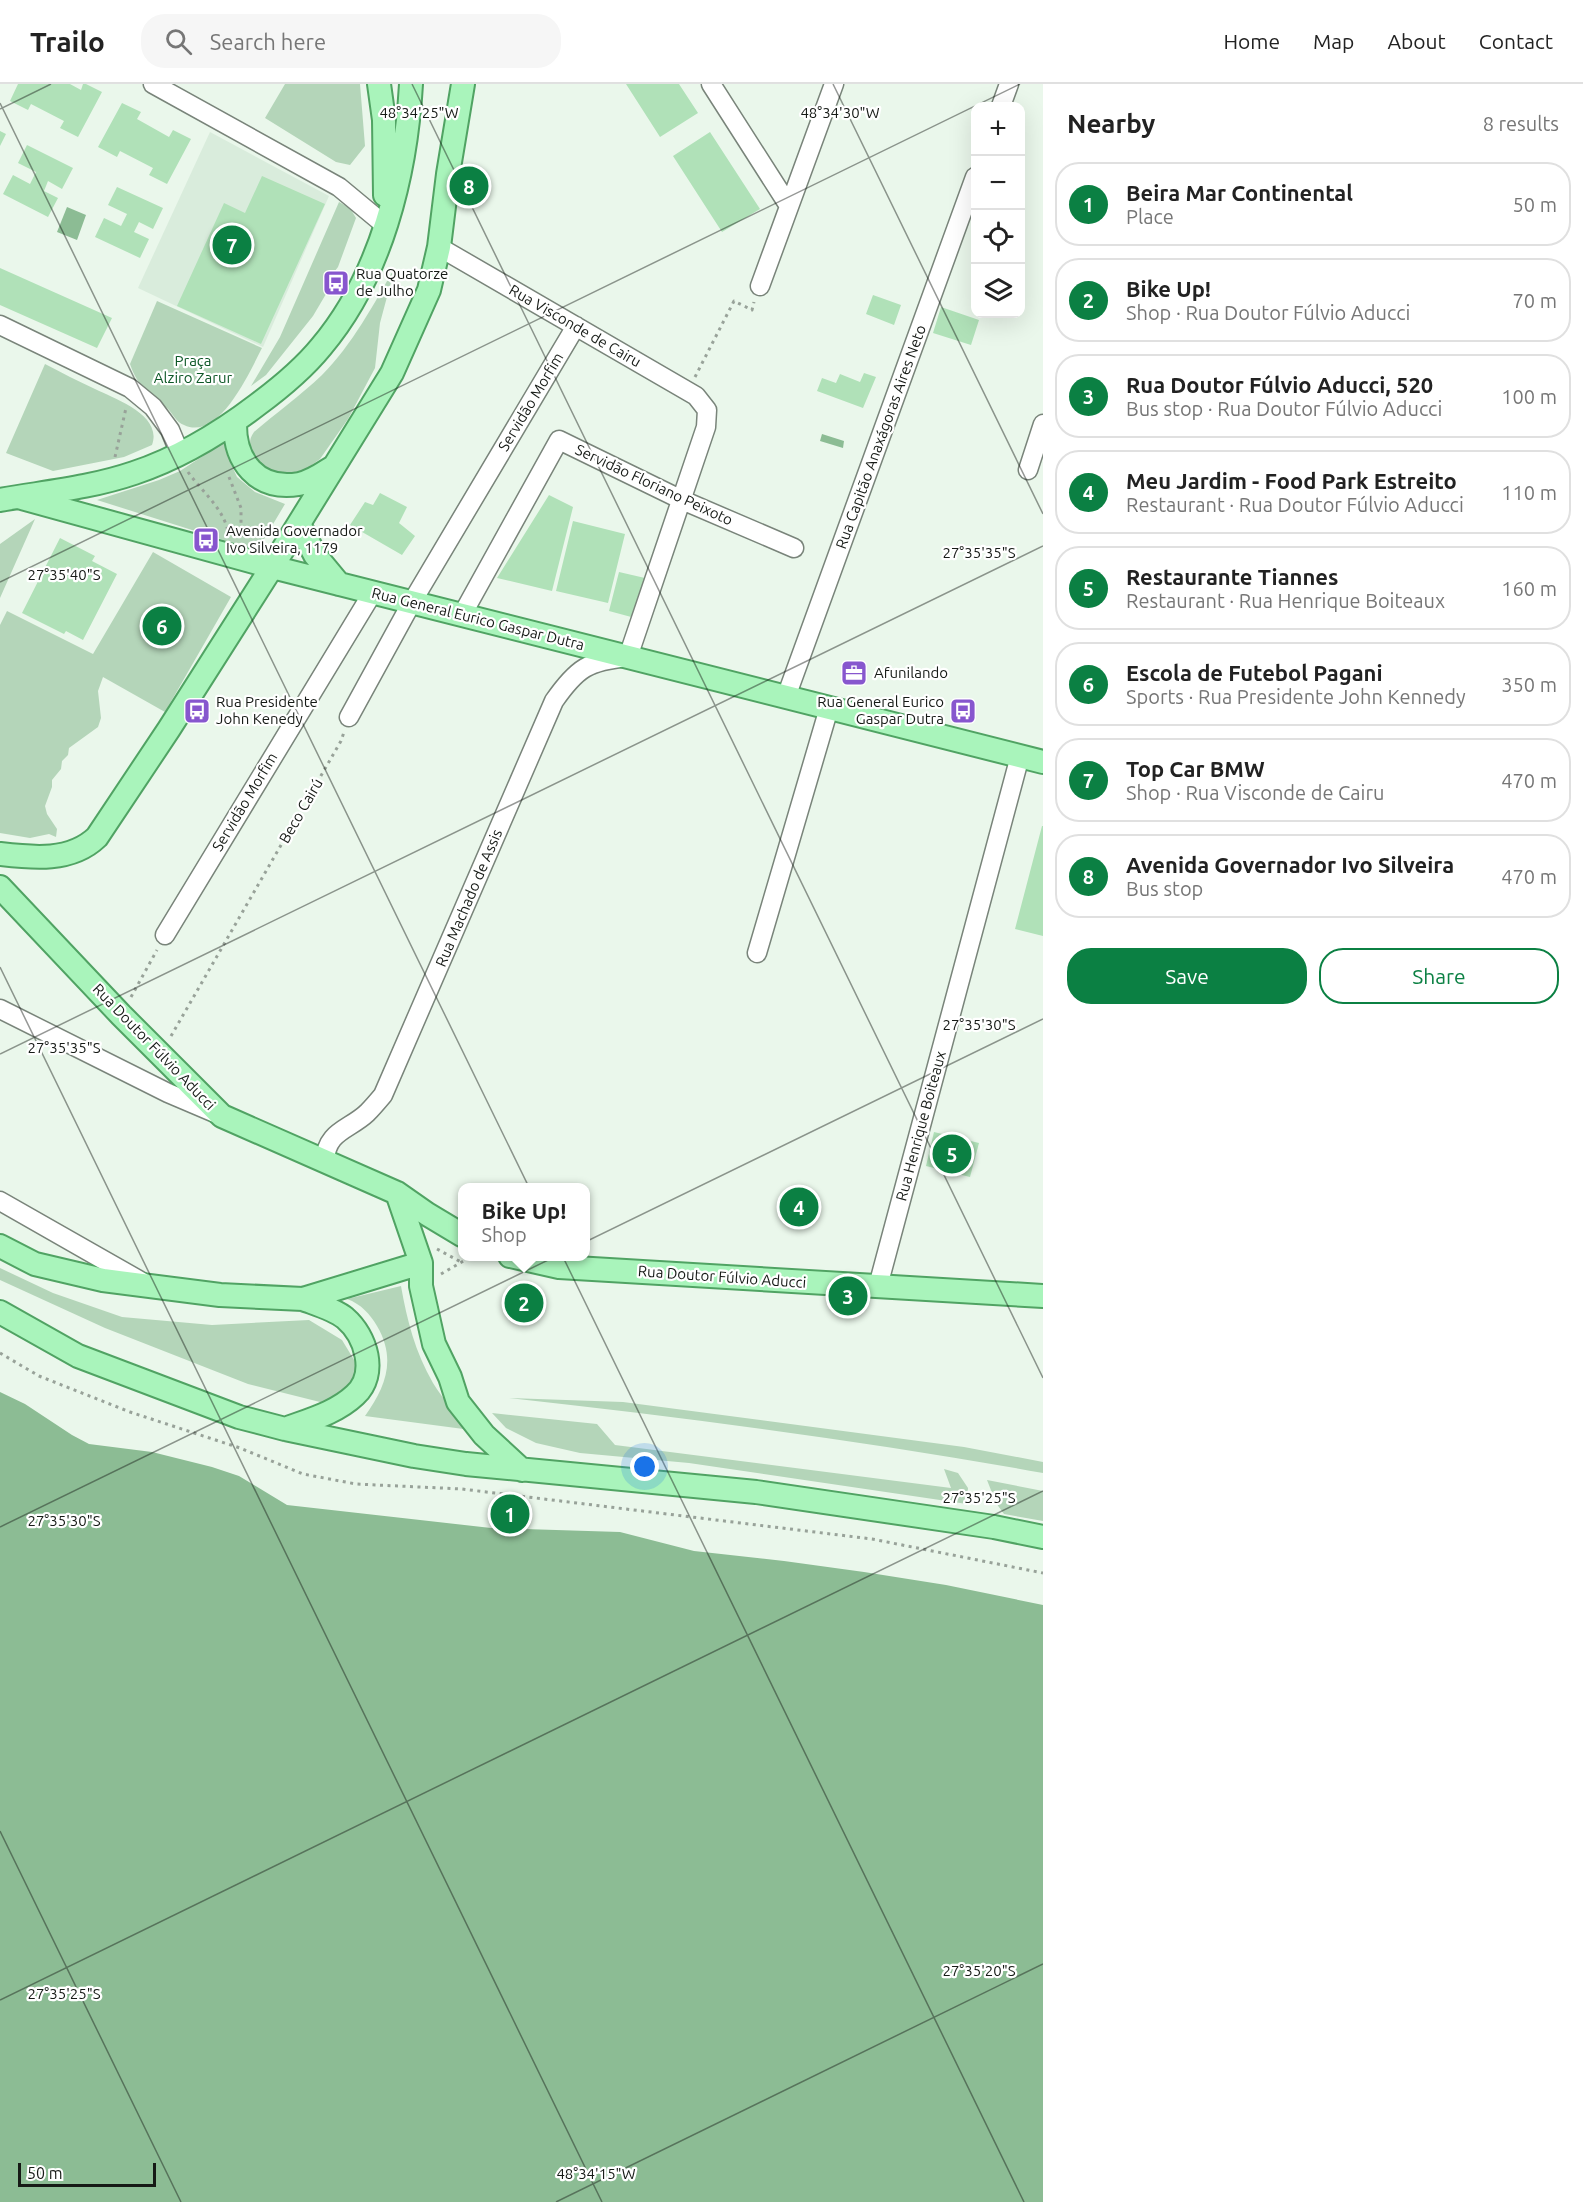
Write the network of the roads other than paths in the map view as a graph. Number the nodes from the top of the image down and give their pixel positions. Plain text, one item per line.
1 (153, 84) edge
2 (379, 84) edge
3 (411, 84) edge
4 (463, 84) edge
5 (711, 84) edge
6 (834, 84) edge
7 (1009, 84) edge
8 (1002, 102) edge
9 (971, 188) edge
10 (789, 206) junction
11 (386, 226) junction
12 (439, 247) junction
13 (760, 286) road end
14 (0, 325) edge
15 (576, 326) junction
16 (235, 422) junction
17 (1043, 424) edge
18 (180, 454) junction
19 (334, 466) junction
20 (1028, 470) dead end
21 (42, 493) junction
22 (9, 499) edge
23 (681, 500) junction
24 (299, 524) junction
25 (794, 548) dead end
26 (275, 562) junction
27 (339, 584) junction
28 (373, 592) junction
29 (412, 602) junction
30 (462, 615) junction
31 (628, 657) junction
32 (786, 697) junction
33 (829, 708) junction
34 (349, 717) road end
35 (1020, 756) junction
36 (1043, 762) edge
37 (0, 854) edge
38 (0, 887) edge
39 (165, 935) road end
40 (757, 953) dead end
41 (0, 1009) edge
42 (222, 1116) junction
43 (325, 1161) junction
44 (397, 1193) junction
45 (0, 1201) edge
46 (458, 1233) edge
47 (0, 1246) edge
48 (530, 1261) edge
49 (430, 1269) junction
50 (878, 1286) junction
51 (154, 1288) junction
52 (1043, 1296) edge
53 (303, 1299) junction
54 (0, 1312) edge
55 (285, 1430) junction
56 (522, 1470) junction
57 (1043, 1537) edge

1 - 11 street
2 - 11 main road
3 - 11 main road
4 - 12 main road
5 - 10 street
6 - 10 street
7 - 8 street
9 - 32 street, Rua Capitão Anaxágoras Aires Neto
10 - 13 street
11 - 16 main road
12 - 15 street, Rua Visconde de Cairu
12 - 19 main road
14 - 18 street
15 - 23 street, Rua Visconde de Cairu
15 - 29 street, Servidão Morfim
16 - 18 main road
16 - 19 main road
17 - 20 street
18 - 21 main road
19 - 24 main road
21 - 22 main road
21 - 26 main road, Rua General Eurico Gaspar Dutra
22 - 26 main road, Rua General Eurico Gaspar Dutra
23 - 25 street, Servidão Floriano Peixoto
23 - 30 street, Servidão Floriano Peixoto
23 - 31 street
24 - 26 main road
24 - 27 main road
26 - 27 main road, Rua General Eurico Gaspar Dutra
26 - 37 main road
27 - 28 main road, Rua General Eurico Gaspar Dutra
28 - 29 main road, Rua General Eurico Gaspar Dutra
28 - 39 street, Servidão Morfim
29 - 30 main road, Rua General Eurico Gaspar Dutra
29 - 34 street
30 - 31 main road, Rua General Eurico Gaspar Dutra
31 - 32 main road, Rua General Eurico Gaspar Dutra
31 - 43 street, Rua Machado de Assis
32 - 33 main road, Rua General Eurico Gaspar Dutra
33 - 35 main road, Rua General Eurico Gaspar Dutra
33 - 40 street
35 - 36 main road, Rua General Eurico Gaspar Dutra
35 - 50 street, Rua Henrique Boiteaux
38 - 42 main road, Rua Doutor Fúlvio Aducci
41 - 42 street
42 - 43 main road, Rua Doutor Fúlvio Aducci
43 - 44 main road, Rua Doutor Fúlvio Aducci
44 - 46 main road, Rua Doutor Fúlvio Aducci
44 - 49 main road
45 - 51 street
47 - 51 main road
48 - 50 main road, Rua Doutor Fúlvio Aducci
49 - 53 main road
49 - 56 main road
50 - 52 main road, Rua Doutor Fúlvio Aducci
51 - 53 main road
53 - 55 main road
54 - 55 main road
55 - 56 main road
56 - 57 main road

